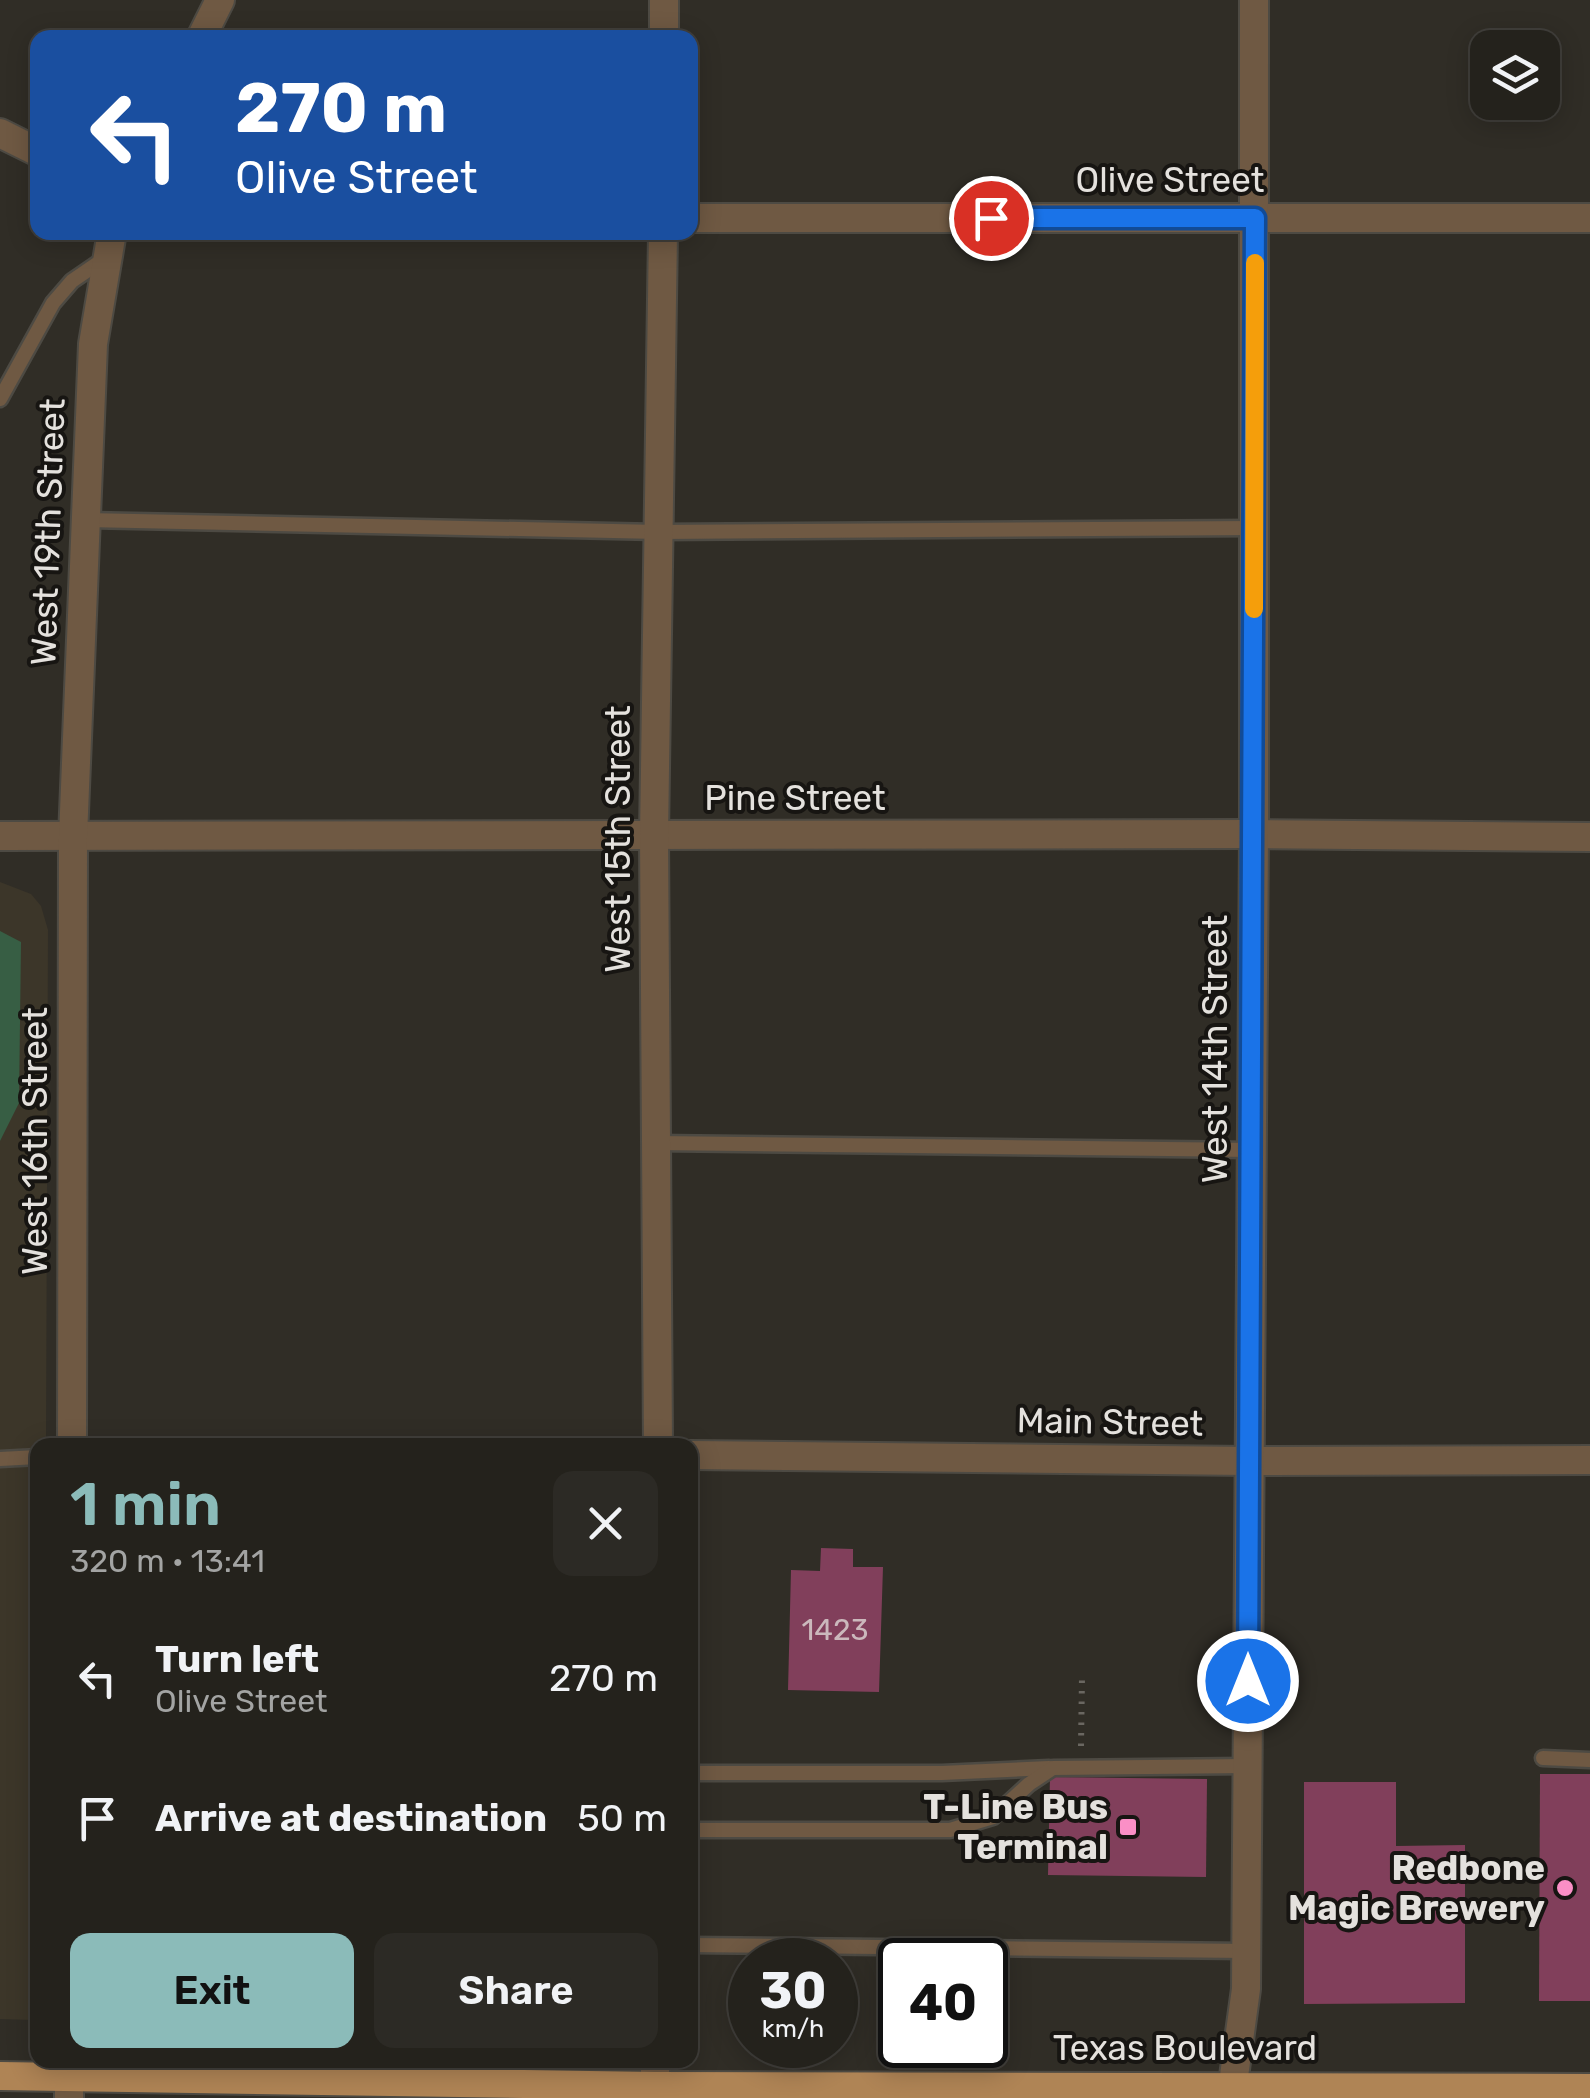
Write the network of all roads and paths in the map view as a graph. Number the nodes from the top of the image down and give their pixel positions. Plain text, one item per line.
1 (220, 0) edge
2 (664, 0) edge
3 (1254, 0) edge
4 (204, 30) edge
5 (664, 30) edge
6 (0, 133) edge
7 (30, 148) edge
8 (698, 218) edge
9 (1255, 218) junction
10 (1590, 218) edge
11 (663, 240) edge
12 (110, 245) edge
13 (0, 399) edge
14 (86, 520) junction
15 (1254, 528) junction
16 (658, 532) junction
17 (1254, 834) junction
18 (0, 836) edge
19 (654, 836) junction
20 (73, 837) junction
21 (1590, 837) edge
22 (656, 1143) junction
23 (1252, 1150) junction
24 (72, 1438) edge
25 (658, 1438) edge
26 (698, 1454) edge
27 (30, 1457) edge
28 (0, 1458) edge
29 (1590, 1460) edge
30 (1249, 1461) junction
31 (1082, 1678) dead end
32 (1543, 1758) dead end
33 (1590, 1760) edge
34 (1081, 1766) junction
35 (1246, 1766) junction
36 (1053, 1768) junction
37 (698, 1773) edge
38 (698, 1830) edge
39 (698, 1945) edge
40 (1246, 1951) junction
41 (0, 2076) edge
42 (69, 2079) edge
43 (655, 2081) edge
44 (1590, 2088) edge
45 (1231, 2092) edge

1 - 4 street
2 - 5 street
3 - 9 street, West 14th Street
6 - 7 street
8 - 9 street, Olive Street
9 - 10 street, Olive Street
9 - 15 street, West 14th Street
11 - 16 street, West 15th Street
12 - 13 lane
12 - 14 street, West 19th Street
14 - 16 lane
14 - 20 street, West 19th Street
15 - 16 lane
15 - 17 street, West 14th Street
16 - 19 street, West 15th Street
17 - 19 street, Pine Street
17 - 21 street, Pine Street
17 - 23 street, West 14th Street
18 - 20 street, Pine Street
19 - 20 street, Pine Street
19 - 22 street, West 15th Street
20 - 24 street, West 16th Street
22 - 23 lane
22 - 25 street, West 15th Street
23 - 30 street, West 14th Street
26 - 30 street, Main Street
27 - 28 lane
29 - 30 street, Main Street
30 - 35 street, West 14th Street
31 - 34 path
32 - 33 lane
34 - 35 lane
34 - 36 lane
35 - 40 street, West 14th Street
36 - 37 lane
36 - 38 lane
39 - 40 lane
40 - 45 street, West 14th Street
41 - 42 main road, Texas Boulevard
42 - 43 main road, Texas Boulevard
43 - 45 main road, Texas Boulevard
44 - 45 main road, Texas Boulevard

